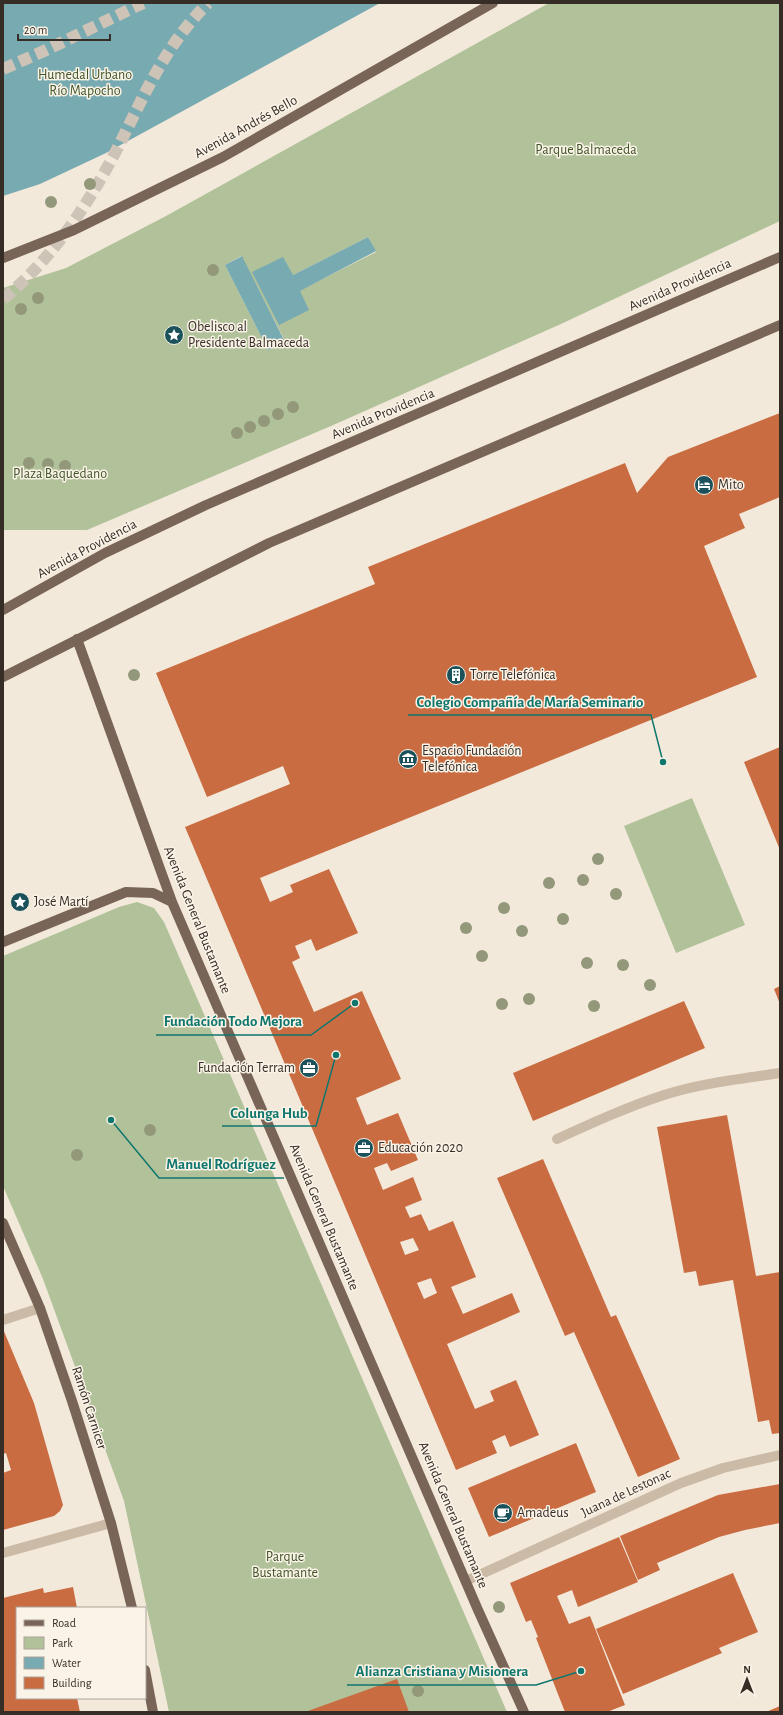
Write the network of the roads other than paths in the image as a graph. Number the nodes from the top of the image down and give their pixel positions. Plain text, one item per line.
1 (493, 3) edge
2 (780, 257) edge
3 (3, 258) edge
4 (780, 325) edge
5 (3, 610) edge
6 (77, 639) junction
7 (3, 677) edge
8 (172, 902) junction
9 (3, 942) edge
10 (780, 1073) edge
11 (557, 1139) dead end
12 (3, 1223) edge
13 (40, 1308) junction
14 (3, 1320) edge
15 (780, 1454) edge
16 (111, 1523) junction
17 (3, 1553) edge
18 (466, 1581) junction
19 (132, 1607) edge
20 (146, 1675) edge
21 (153, 1712) edge
22 (524, 1712) edge

1 - 3 main road, Avenida Andrés Bello
2 - 5 main road, Avenida Providencia
4 - 6 main road
6 - 7 main road
6 - 8 main road, Avenida General Bustamante
8 - 9 main road
8 - 18 main road, Avenida General Bustamante
10 - 11 street
12 - 13 main road, Ramón Carnicer
13 - 14 street
13 - 16 main road, Ramón Carnicer
15 - 18 street, Juana de Lestonac
16 - 17 street
16 - 19 main road, Ramón Carnicer
18 - 22 main road, Avenida General Bustamante
20 - 21 main road

